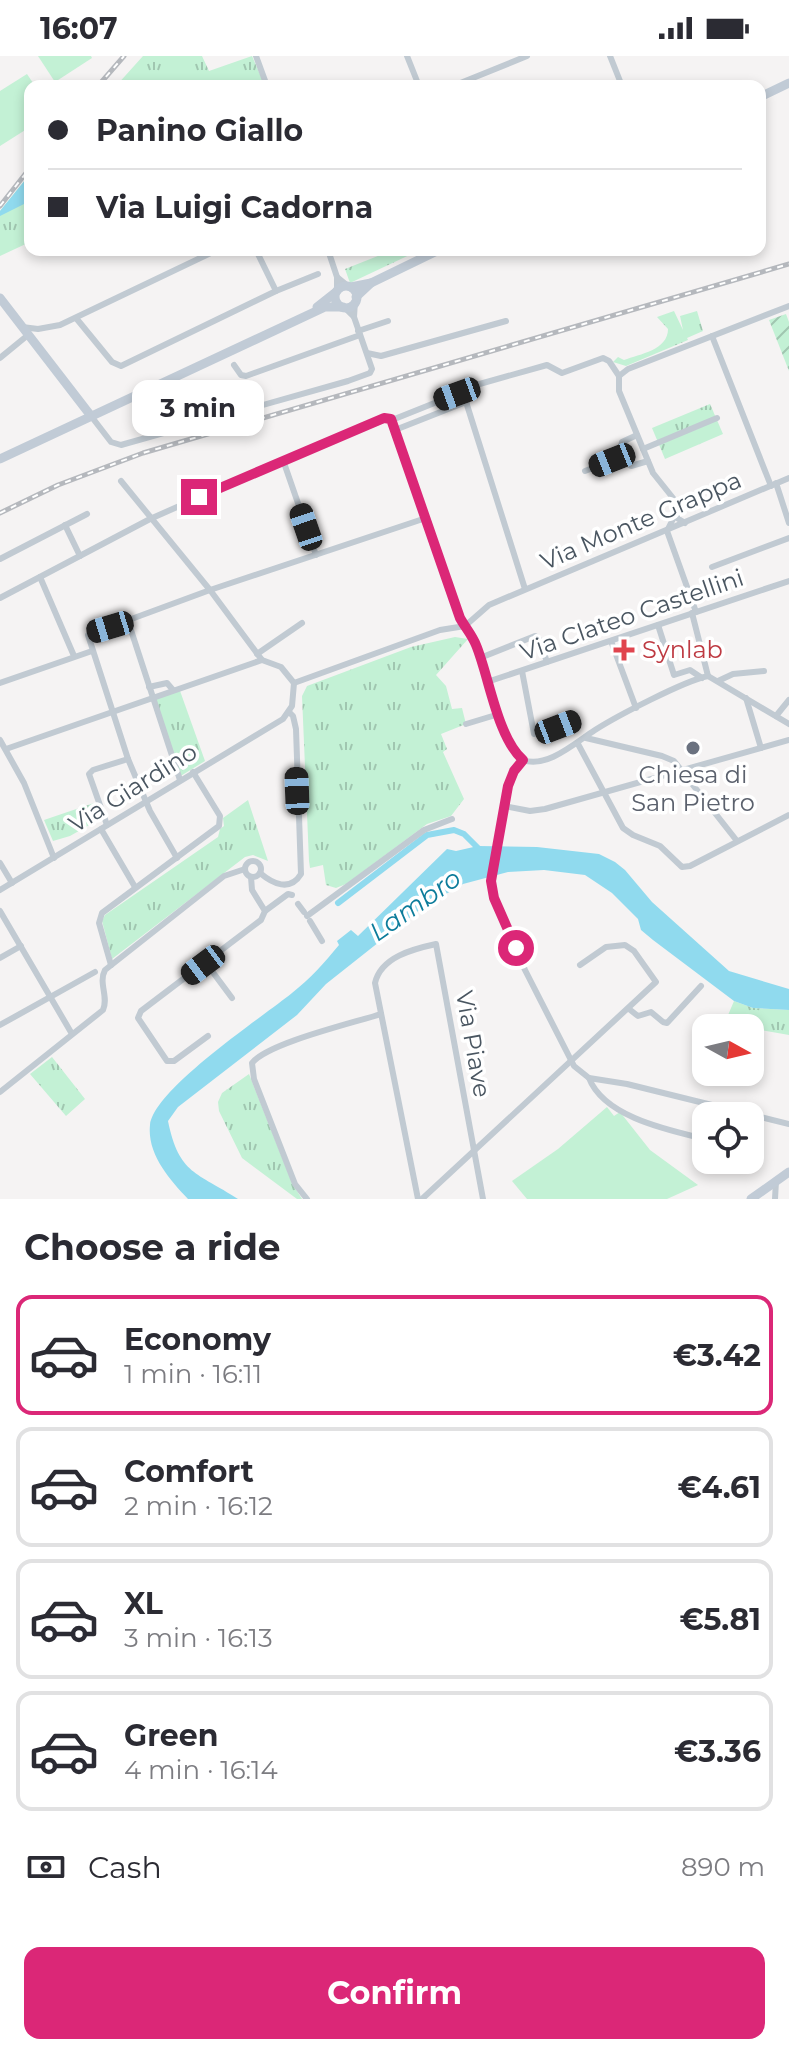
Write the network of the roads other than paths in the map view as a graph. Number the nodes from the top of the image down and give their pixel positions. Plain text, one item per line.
1 (266, 56) edge
2 (407, 56) edge
3 (527, 56) edge
4 (610, 56) edge
5 (256, 58) edge
6 (265, 80) edge
7 (417, 80) edge
8 (468, 80) edge
9 (620, 80) edge
10 (789, 83) edge
11 (766, 94) edge
12 (205, 256) edge
13 (259, 256) edge
14 (330, 256) edge
15 (427, 256) edge
16 (318, 274) dead end
17 (337, 277) junction
18 (371, 283) junction
19 (349, 287) junction
20 (276, 291) junction
21 (336, 292) junction
22 (0, 298) edge
23 (356, 299) junction
24 (789, 306) edge
25 (343, 307) junction
26 (354, 317) junction
27 (76, 318) junction
28 (388, 321) dead end
29 (506, 321) dead end
30 (45, 328) junction
31 (359, 333) junction
32 (28, 335) junction
33 (712, 336) junction
34 (368, 356) junction
35 (0, 358) edge
36 (234, 365) dead end
37 (619, 376) junction
38 (466, 402) junction
39 (91, 416) junction
40 (717, 418) dead end
41 (391, 419) junction
42 (395, 430) junction
43 (637, 435) junction
44 (643, 449) junction
45 (618, 458) junction
46 (0, 459) edge
47 (283, 460) junction
48 (648, 461) junction
49 (585, 471) dead end
50 (789, 478) edge
51 (121, 481) dead end
52 (773, 484) junction
53 (677, 503) junction
54 (676, 513) junction
55 (87, 514) dead end
56 (426, 518) junction
57 (150, 519) junction
58 (685, 523) junction
59 (789, 523) edge
60 (65, 525) junction
61 (667, 531) junction
62 (789, 538) edge
63 (316, 555) junction
64 (80, 556) junction
65 (0, 559) edge
66 (712, 567) dead end
67 (40, 577) junction
68 (789, 581) edge
69 (525, 589) junction
70 (210, 590) junction
71 (0, 598) edge
72 (694, 613) junction
73 (128, 621) junction
74 (302, 623) dead end
75 (658, 625) junction
76 (465, 626) junction
77 (611, 641) junction
78 (92, 651) junction
79 (74, 656) junction
80 (260, 657) junction
81 (480, 658) junction
82 (547, 662) junction
83 (522, 671) junction
84 (764, 671) dead end
85 (705, 677) junction
86 (718, 681) junction
87 (487, 682) junction
88 (0, 683) edge
89 (294, 683) junction
90 (149, 687) junction
91 (173, 690) junction
92 (152, 696) junction
93 (746, 698) junction
94 (789, 700) edge
95 (636, 708) junction
96 (112, 711) junction
97 (287, 714) junction
98 (499, 714) junction
99 (776, 716) junction
100 (577, 719) dead end
101 (466, 724) dead end
102 (789, 724) edge
103 (586, 738) junction
104 (0, 740) edge
105 (789, 740) edge
106 (578, 744) junction
107 (761, 748) junction
108 (6, 749) junction
109 (128, 759) junction
110 (523, 760) junction
111 (683, 771) junction
112 (193, 772) junction
113 (180, 780) junction
114 (606, 794) junction
115 (146, 801) junction
116 (504, 806) junction
117 (789, 815) edge
118 (452, 819) dead end
119 (104, 827) junction
120 (737, 841) junction
121 (54, 858) junction
122 (177, 858) junction
123 (0, 863) edge
124 (245, 869) junction
125 (260, 873) junction
126 (251, 877) junction
127 (12, 883) junction
128 (135, 887) junction
129 (0, 890) edge
130 (292, 895) dead end
131 (298, 904) dead end
132 (0, 911) edge
133 (265, 911) junction
134 (307, 916) junction
135 (322, 941) dead end
136 (21, 946) junction
137 (0, 958) edge
138 (206, 963) junction
139 (580, 965) dead end
140 (108, 967) junction
141 (95, 972) dead end
142 (701, 986) dead end
143 (52, 996) junction
144 (232, 998) dead end
145 (629, 1009) junction
146 (381, 1014) junction
147 (0, 1025) edge
148 (72, 1034) junction
149 (208, 1036) dead end
150 (569, 1060) junction
151 (589, 1078) junction
152 (0, 1092) edge
153 (789, 1124) edge
154 (692, 1136) edge
155 (475, 1152) junction
156 (789, 1172) edge
157 (776, 1181) junction
158 (307, 1199) edge
159 (420, 1199) edge
160 (483, 1199) edge
161 (751, 1199) edge
162 (775, 1199) edge

1 - 5 street
2 - 7 street
3 - 8 street
4 - 9 street
5 - 6 street
10 - 11 street
12 - 27 street
13 - 20 street
14 - 17 street
15 - 18 street
16 - 20 street
17 - 19 street
17 - 21 street
18 - 19 street
18 - 23 street
19 - 21 street
19 - 23 street
20 - 27 street
21 - 25 street
21 - 39 street
22 - 32 street
23 - 25 street
23 - 26 street
24 - 33 street
25 - 26 street
25 - 39 street
26 - 31 street
27 - 30 street
28 - 31 street
29 - 34 street
30 - 32 street
30 - 32 street
31 - 34 street
31 - 36 street
32 - 35 street
32 - 39 street
33 - 37 street
33 - 52 street
34 - 39 street
37 - 38 street
37 - 43 street
38 - 41 street
38 - 42 street
38 - 69 street
39 - 46 street
40 - 44 street
41 - 42 street
41 - 47 street
42 - 56 street
43 - 44 street
43 - 45 street
44 - 48 street
45 - 48 street
45 - 49 street
47 - 57 street
47 - 63 street
48 - 53 street
50 - 52 street, Via Monte Grappa
51 - 57 street
52 - 58 street, Via Monte Grappa
52 - 59 street
53 - 54 street
53 - 58 street
54 - 58 street
54 - 61 street
55 - 60 street
56 - 63 street
56 - 76 street
57 - 64 street
57 - 70 street
58 - 61 street, Via Monte Grappa
60 - 64 street
60 - 65 street
61 - 69 street, Via Monte Grappa
61 - 72 street
62 - 66 street
63 - 70 street
64 - 67 street
67 - 71 street
67 - 79 street
68 - 72 street, Via Clateo Castellini
69 - 76 street, Via Monte Grappa
70 - 73 street
70 - 80 street
72 - 75 street, Via Clateo Castellini
72 - 85 street
73 - 78 street
73 - 90 street
74 - 80 street
75 - 77 street, Via Clateo Castellini
75 - 85 street
76 - 81 street
76 - 89 street
77 - 82 street, Via Clateo Castellini
77 - 95 street
78 - 79 street
78 - 96 street
79 - 88 street
80 - 89 street
80 - 91 street
81 - 82 street
81 - 87 street
82 - 83 street, Via Clateo Castellini
83 - 87 street, Via Clateo Castellini
83 - 100 street
84 - 86 street
85 - 86 street
85 - 95 street
86 - 93 street
87 - 98 street
89 - 97 street
90 - 91 street
90 - 92 street
91 - 92 street
92 - 96 street
92 - 113 street
93 - 99 street
93 - 107 street
94 - 99 street
95 - 103 street
96 - 108 street
96 - 109 street
97 - 112 street, Via Giardino
97 - 125 street
98 - 101 street
98 - 110 street
99 - 102 street
103 - 106 street
103 - 111 street
104 - 108 street
105 - 107 street
106 - 110 street
106 - 114 street
107 - 111 street
108 - 121 street
109 - 115 street
109 - 119 street
110 - 116 street
111 - 114 street
111 - 120 street
112 - 113 street, Via Giardino
112 - 122 street
113 - 115 street, Via Giardino
114 - 116 street
114 - 120 street
115 - 119 street, Via Giardino
115 - 122 street
116 - 150 street
117 - 120 street
118 - 134 street
119 - 121 street, Via Giardino
119 - 128 street
121 - 127 street, Via Giardino
122 - 128 street
123 - 127 street
124 - 125 street
124 - 126 street
124 - 140 street
125 - 126 street
126 - 133 street
127 - 129 street, Via Giardino
128 - 140 street
130 - 133 street
131 - 134 street
132 - 136 street
133 - 138 street
134 - 135 street
136 - 137 street
136 - 143 street
138 - 144 street
138 - 149 street
139 - 145 street
140 - 148 street
141 - 143 street
142 - 145 street
143 - 147 street
143 - 148 street
145 - 150 street
146 - 155 street, Via Piave
146 - 158 street
146 - 159 street
148 - 152 street
150 - 151 street
150 - 155 street
151 - 153 street
151 - 154 street
155 - 159 street
155 - 160 street, Via Piave
156 - 157 street
157 - 161 street
157 - 162 street

